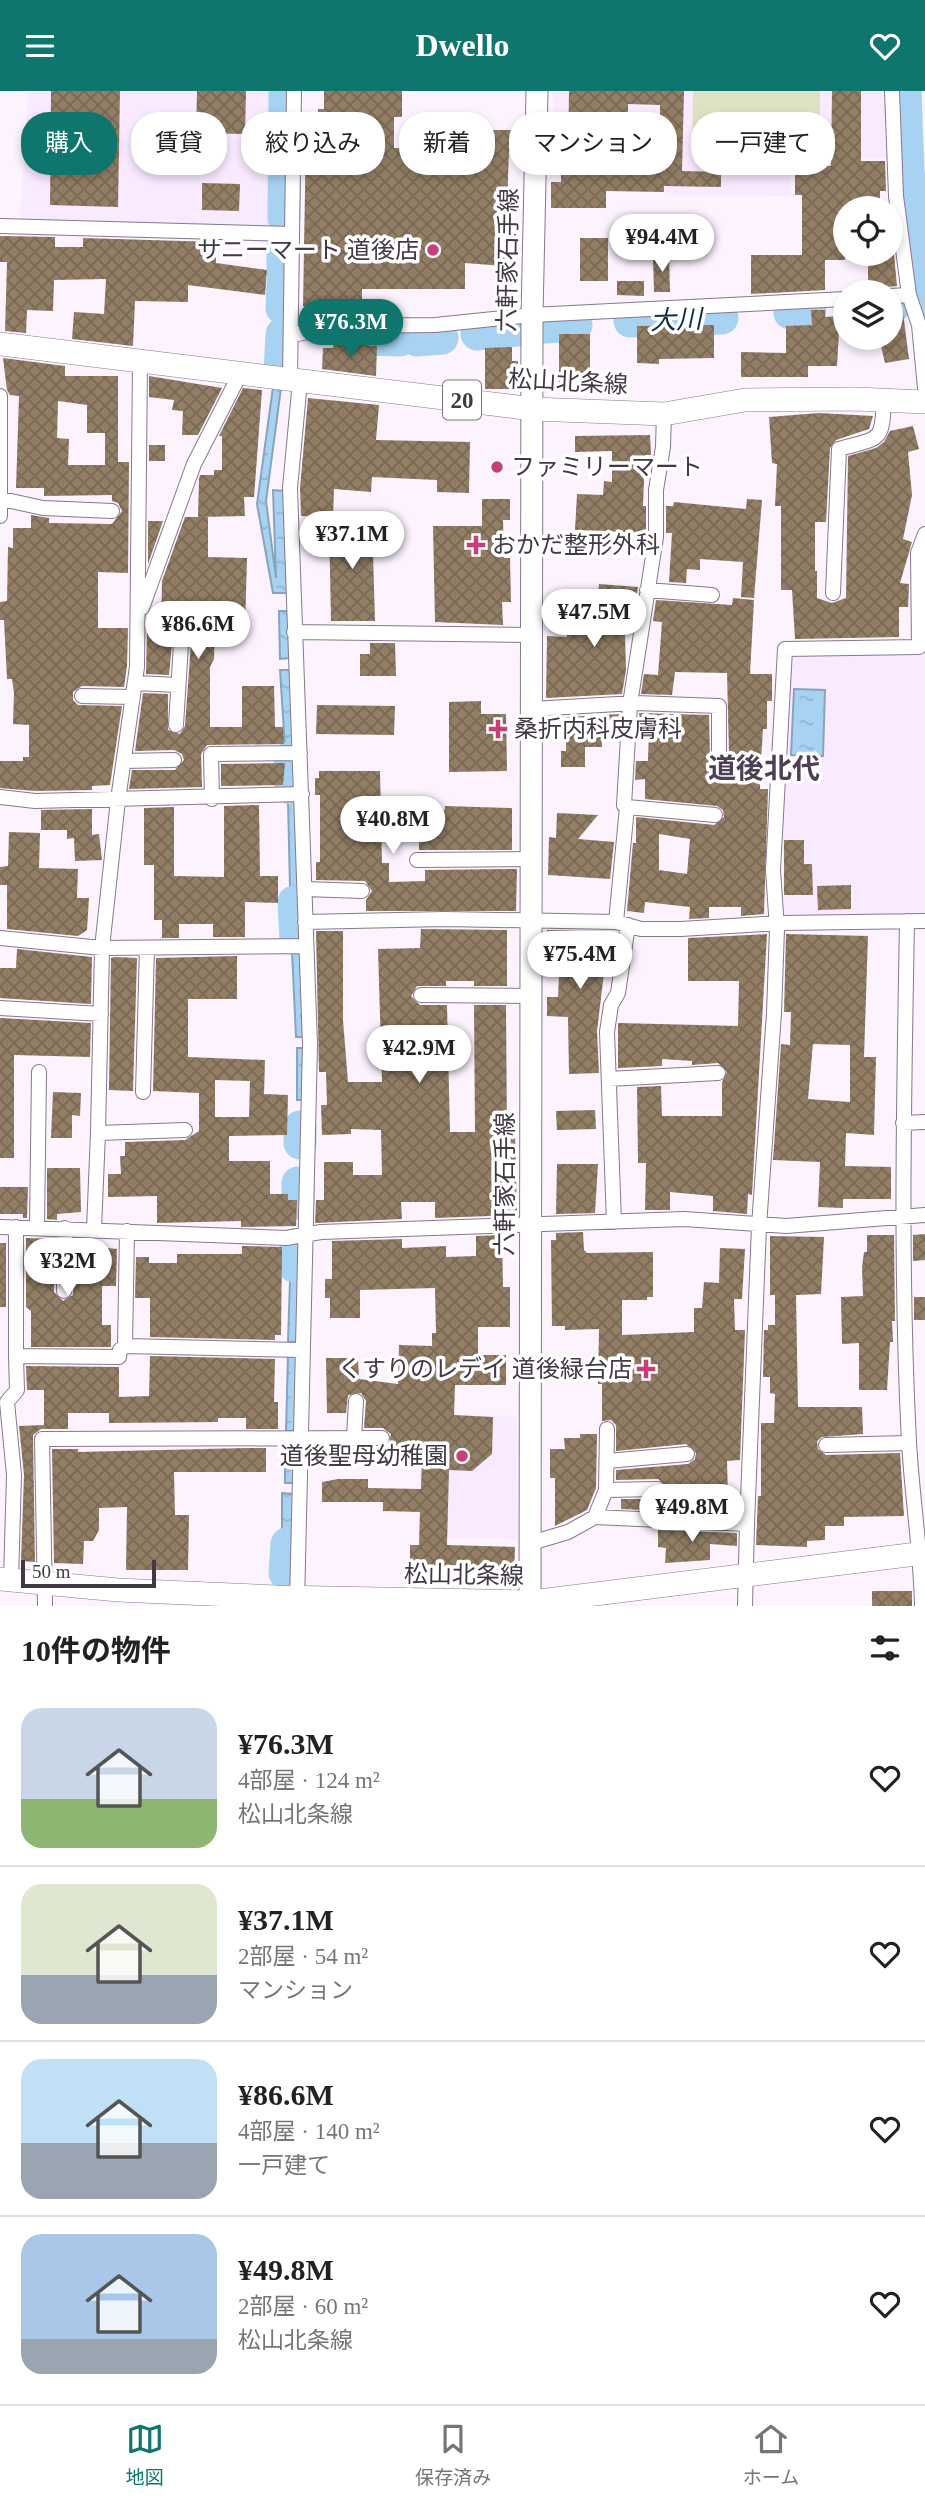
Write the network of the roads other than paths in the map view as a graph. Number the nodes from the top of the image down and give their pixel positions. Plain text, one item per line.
1 (294, 91) edge
2 (537, 91) edge
3 (892, 91) edge
4 (0, 226) edge
5 (292, 234) junction
6 (903, 295) edge
7 (909, 295) junction
8 (833, 300) edge
9 (532, 315) junction
10 (922, 334) edge
11 (292, 335) junction
12 (0, 344) edge
13 (140, 362) junction
14 (240, 374) junction
15 (295, 380) junction
16 (925, 388) edge
17 (0, 396) edge
18 (884, 400) junction
19 (925, 403) edge
20 (533, 409) junction
21 (664, 414) junction
22 (2, 499) junction
23 (112, 511) dead end
24 (0, 516) edge
25 (925, 534) edge
26 (647, 590) junction
27 (833, 593) dead end
28 (712, 595) dead end
29 (138, 619) junction
30 (182, 628) dead end
31 (294, 632) junction
32 (532, 635) junction
33 (178, 685) junction
34 (134, 690) junction
35 (82, 696) dead end
36 (630, 704) junction
37 (532, 709) junction
38 (176, 725) dead end
39 (300, 753) junction
40 (719, 754) dead end
41 (174, 760) dead end
42 (124, 761) junction
43 (302, 794) junction
44 (0, 797) edge
45 (212, 799) junction
46 (118, 800) junction
47 (627, 807) junction
48 (715, 815) dead end
49 (532, 859) junction
50 (417, 860) dead end
51 (305, 889) junction
52 (362, 891) dead end
53 (907, 921) junction
54 (925, 921) edge
55 (305, 922) junction
56 (532, 922) junction
57 (622, 923) junction
58 (776, 924) junction
59 (0, 938) edge
60 (306, 946) junction
61 (102, 948) junction
62 (147, 948) junction
63 (421, 995) dead end
64 (532, 996) junction
65 (0, 1008) edge
66 (101, 1014) junction
67 (39, 1072) dead end
68 (718, 1073) dead end
69 (609, 1079) junction
70 (143, 1092) dead end
71 (925, 1122) edge
72 (903, 1123) junction
73 (185, 1130) dead end
74 (98, 1133) junction
75 (925, 1215) edge
76 (902, 1216) junction
77 (614, 1222) junction
78 (760, 1226) junction
79 (0, 1227) edge
80 (16, 1227) junction
81 (531, 1227) junction
82 (37, 1228) junction
83 (65, 1229) junction
84 (94, 1230) junction
85 (127, 1231) junction
86 (306, 1235) junction
87 (64, 1291) dead end
88 (125, 1346) junction
89 (303, 1350) junction
90 (16, 1356) junction
91 (356, 1401) dead end
92 (607, 1429) dead end
93 (301, 1437) junction
94 (354, 1437) junction
95 (382, 1438) dead end
96 (909, 1443) junction
97 (826, 1445) dead end
98 (687, 1454) dead end
99 (607, 1461) junction
100 (918, 1485) edge
101 (658, 1489) dead end
102 (606, 1490) junction
103 (595, 1517) junction
104 (747, 1524) junction
105 (531, 1543) junction
106 (923, 1553) edge
107 (745, 1577) junction
108 (6, 1579) edge
109 (45, 1582) junction
110 (117, 1598) edge
111 (297, 1602) edge
112 (531, 1604) edge
113 (45, 1606) edge
114 (745, 1606) edge
115 (922, 1606) edge

1 - 5 street
2 - 9 main road, 六軒家石手線
3 - 7 street
4 - 5 street
5 - 11 street
6 - 7 street
7 - 10 street
8 - 9 street
9 - 11 street
9 - 20 main road, 六軒家石手線
10 - 16 street
11 - 15 street
12 - 13 main road, 松山北条線 / 20
13 - 14 main road, 松山北条線 / 20
13 - 29 street
14 - 15 main road, 松山北条線 / 20
14 - 29 street
15 - 20 main road, 松山北条線 / 20
15 - 31 street
17 - 22 street
18 - 19 main road, 松山北条線 / 20
18 - 21 main road, 松山北条線 / 20
18 - 27 street
20 - 21 main road, 松山北条線 / 20
20 - 32 main road, 六軒家石手線
21 - 26 street
22 - 23 street
22 - 24 street
25 - 58 street
26 - 28 street
26 - 36 street
29 - 34 street
30 - 33 street
31 - 32 street
31 - 39 street
32 - 37 main road, 六軒家石手線
33 - 34 street
33 - 38 street
34 - 35 street
34 - 42 street
36 - 37 street
36 - 40 street
36 - 47 street
37 - 49 main road, 六軒家石手線
39 - 43 street
39 - 45 street
41 - 42 street
42 - 46 street
43 - 45 street
43 - 51 street
44 - 46 street
45 - 46 street
46 - 61 street
47 - 48 street
47 - 57 street
49 - 50 street
49 - 56 main road, 六軒家石手線
51 - 52 street
51 - 55 street
53 - 54 street
53 - 58 street
53 - 72 street
55 - 56 street
55 - 60 street
56 - 57 street
56 - 64 main road, 六軒家石手線
57 - 58 street
57 - 69 street
58 - 78 street
59 - 61 street
60 - 62 street
60 - 86 street
61 - 62 street
61 - 66 street
62 - 70 street
63 - 64 street
64 - 81 main road, 六軒家石手線
65 - 66 street
66 - 74 street
67 - 82 street
68 - 69 street
69 - 77 street
71 - 72 street
72 - 76 street
73 - 74 street
74 - 84 street
75 - 76 street
76 - 78 street
76 - 96 street
77 - 78 street
77 - 81 street
78 - 104 street
79 - 80 street
80 - 82 street
80 - 90 street
81 - 86 street
81 - 105 main road, 六軒家石手線
82 - 83 street
83 - 84 street
83 - 87 street
84 - 85 street
85 - 86 street
85 - 88 street
86 - 89 street
88 - 89 street
88 - 90 street
89 - 93 street
90 - 108 street
91 - 94 street
92 - 99 street
93 - 94 street
93 - 109 street
93 - 111 street
94 - 95 street
96 - 97 street
96 - 100 street
98 - 99 street
99 - 102 street
100 - 106 street
101 - 102 street
102 - 103 street
103 - 104 street
103 - 105 street
104 - 107 street
105 - 112 main road, 六軒家石手線
106 - 107 main road, 松山北条線
106 - 115 street
107 - 112 main road, 松山北条線
107 - 114 street
108 - 109 main road, 松山北条線
109 - 110 main road, 松山北条線
109 - 113 street
110 - 111 main road, 松山北条線
111 - 112 main road, 松山北条線

